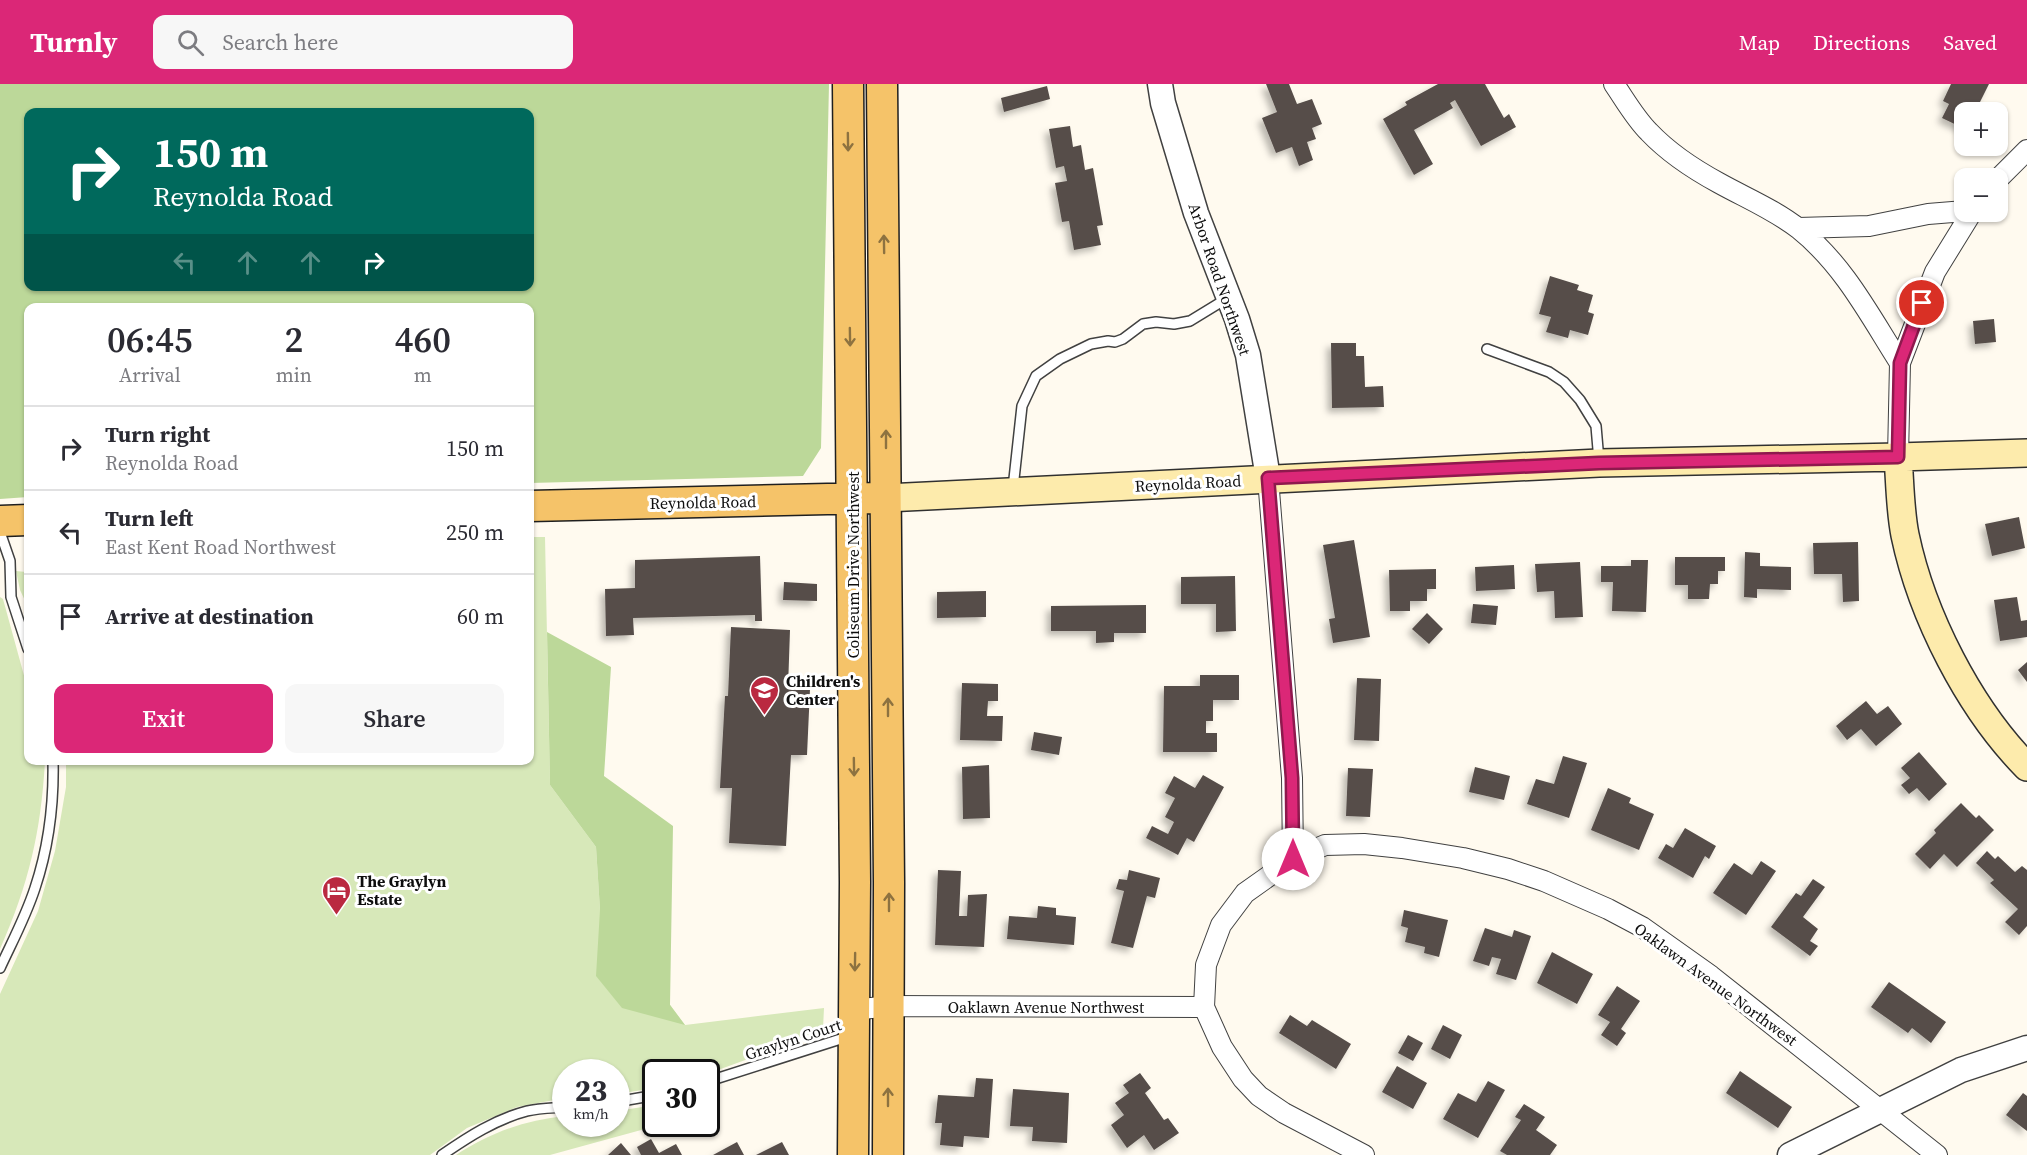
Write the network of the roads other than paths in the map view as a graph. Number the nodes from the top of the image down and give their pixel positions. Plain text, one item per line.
1 (848, 84) edge
2 (882, 84) edge
3 (1160, 84) edge
4 (1614, 84) edge
5 (2027, 150) edge
6 (2008, 169) edge
7 (1954, 212) edge
8 (1966, 222) edge
9 (1798, 228) junction
10 (1228, 297) junction
11 (1487, 349) dead end
12 (1900, 363) junction
13 (2027, 453) edge
14 (1898, 457) junction
15 (1599, 463) junction
16 (1268, 478) junction
17 (1013, 491) junction
18 (852, 498) junction
19 (886, 498) junction
20 (534, 506) edge
21 (24, 520) edge
22 (0, 521) edge
23 (0, 532) edge
24 (24, 637) edge
25 (53, 765) edge
26 (2027, 767) edge
27 (1293, 859) junction
28 (0, 968) edge
29 (889, 1006) junction
30 (1204, 1007) junction
31 (854, 1022) junction
32 (2027, 1048) edge
33 (720, 1076) edge
34 (552, 1108) edge
35 (1880, 1109) junction
36 (442, 1155) edge
37 (853, 1155) edge
38 (888, 1155) edge
39 (1364, 1155) edge
40 (1790, 1155) edge
41 (1937, 1155) edge

1 -> 18 main road, Coliseum Drive Northwest
19 -> 2 main road, Coliseum Drive Northwest
3 - 10 street, Arbor Road Northwest
4 - 9 street
5 - 6 street
7 - 9 street
8 - 12 street
9 - 12 street
10 - 16 street, Arbor Road Northwest
10 - 17 lane
11 - 15 lane
12 - 14 street
13 - 14 main road, Reynolda Road
14 - 15 main road, Reynolda Road
14 - 26 main road
15 - 16 main road, Reynolda Road
16 - 17 main road, Reynolda Road
16 - 27 street, Arbor Road Northwest
17 - 19 main road, Reynolda Road
18 - 19 main road, Reynolda Road
18 - 20 main road, Reynolda Road
18 -> 31 main road, Coliseum Drive Northwest
29 -> 19 main road, Coliseum Drive Northwest
21 - 22 main road
23 - 24 lane
25 - 28 lane
27 - 30 street
27 - 35 street, Oaklawn Avenue Northwest
29 - 30 street, Oaklawn Avenue Northwest
29 - 31 street, Oaklawn Avenue Northwest
38 -> 29 main road, Coliseum Drive Northwest
30 - 39 street
31 - 33 lane, Graylyn Court
31 - 37 main road, Coliseum Drive Northwest
32 - 35 street
34 - 36 lane
35 - 40 street
35 - 41 street, Oaklawn Avenue Northwest

